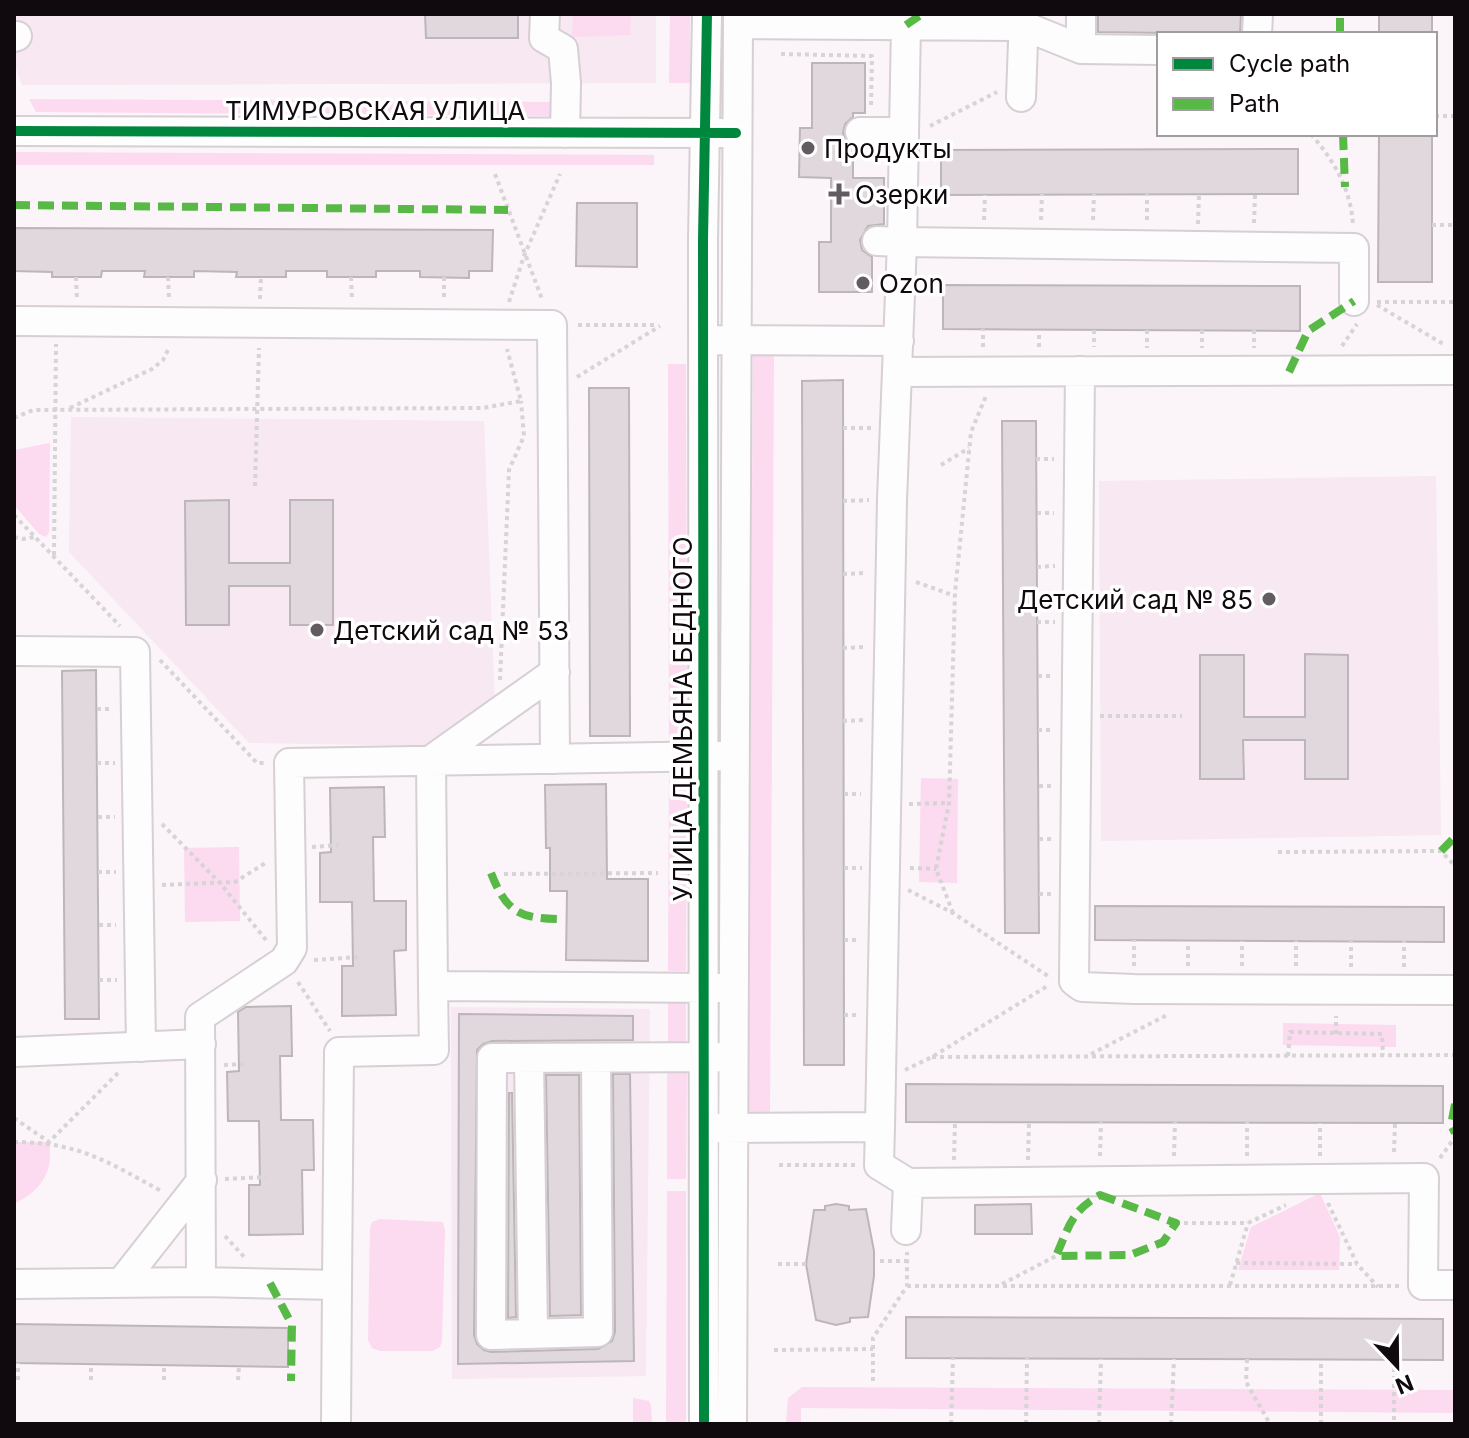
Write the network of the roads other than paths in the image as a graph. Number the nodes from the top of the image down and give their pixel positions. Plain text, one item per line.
1 (545, 14) edge
2 (707, 14) edge
3 (1081, 14) edge
4 (738, 19) edge
5 (861, 19) edge
6 (1024, 20) edge
7 (906, 25) junction
8 (1081, 49) junction
9 (1157, 50) edge
10 (1022, 88) road end
11 (14, 131) edge
12 (865, 131) road end
13 (904, 132) junction
14 (565, 133) junction
15 (705, 133) junction
16 (736, 133) junction
17 (890, 242) junction
18 (1363, 302) road end
19 (14, 321) edge
20 (703, 340) junction
21 (735, 340) junction
22 (899, 341) junction
23 (1455, 370) edge
24 (1080, 371) junction
25 (898, 372) junction
26 (14, 651) edge
27 (555, 672) junction
28 (733, 755) junction
29 (704, 757) junction
30 (555, 759) junction
31 (431, 760) junction
32 (433, 986) junction
33 (718, 988) junction
34 (1455, 990) edge
35 (201, 1044) junction
36 (141, 1047) junction
37 (14, 1052) edge
38 (718, 1057) junction
39 (529, 1058) junction
40 (596, 1058) junction
41 (880, 1127) junction
42 (718, 1128) junction
43 (908, 1183) junction
44 (491, 1185) junction
45 (531, 1186) junction
46 (193, 1207) junction
47 (906, 1230) road end
48 (201, 1282) junction
49 (121, 1283) junction
50 (14, 1284) edge
51 (337, 1285) junction
52 (1455, 1285) edge
53 (533, 1333) junction
54 (336, 1424) edge
55 (704, 1424) edge
56 (732, 1424) edge

1 - 14 street
2 - 15 street, УЛИЦА ДЕМЬЯНА БЕДНОГО
3 - 8 street
4 - 5 street
4 - 16 street, УЛИЦА ДЕМЬЯНА БЕДНОГО
5 - 7 street
6 - 7 street
6 - 8 street
6 - 10 street
7 - 13 street
8 - 9 street
11 - 14 street, ТИМУРОВСКАЯ УЛИЦА
12 - 13 street
13 - 17 street
14 - 15 street, ТИМУРОВСКАЯ УЛИЦА
15 - 16 street, ТИМУРОВСКАЯ УЛИЦА
15 - 20 street, УЛИЦА ДЕМЬЯНА БЕДНОГО
16 - 21 street, УЛИЦА ДЕМЬЯНА БЕДНОГО
17 - 18 street
17 - 22 street
19 - 27 street
20 - 21 street
20 - 29 street, УЛИЦА ДЕМЬЯНА БЕДНОГО
21 - 22 street
21 - 28 street, УЛИЦА ДЕМЬЯНА БЕДНОГО
22 - 25 street
23 - 24 street
24 - 25 street
24 - 34 street
25 - 41 street
26 - 36 street
27 - 30 street
27 - 31 street
28 - 29 street
28 - 33 street, УЛИЦА ДЕМЬЯНА БЕДНОГО
29 - 30 street
29 - 33 street, УЛИЦА ДЕМЬЯНА БЕДНОГО
30 - 31 street
31 - 32 street
31 - 35 street
32 - 33 street
32 - 51 street
33 - 38 street, УЛИЦА ДЕМЬЯНА БЕДНОГО
35 - 36 street
35 - 46 street
36 - 37 street
38 - 40 street
38 - 42 street, УЛИЦА ДЕМЬЯНА БЕДНОГО
39 - 40 street
39 - 44 street
39 - 45 street
40 - 53 street
41 - 42 street
41 - 43 street
42 - 55 street, УЛИЦА ДЕМЬЯНА БЕДНОГО
42 - 56 street, УЛИЦА ДЕМЬЯНА БЕДНОГО
43 - 47 street
43 - 52 street
44 - 45 street
44 - 53 street
45 - 53 street
46 - 48 street
46 - 49 street
48 - 49 street
48 - 51 street
49 - 50 street
51 - 54 street

